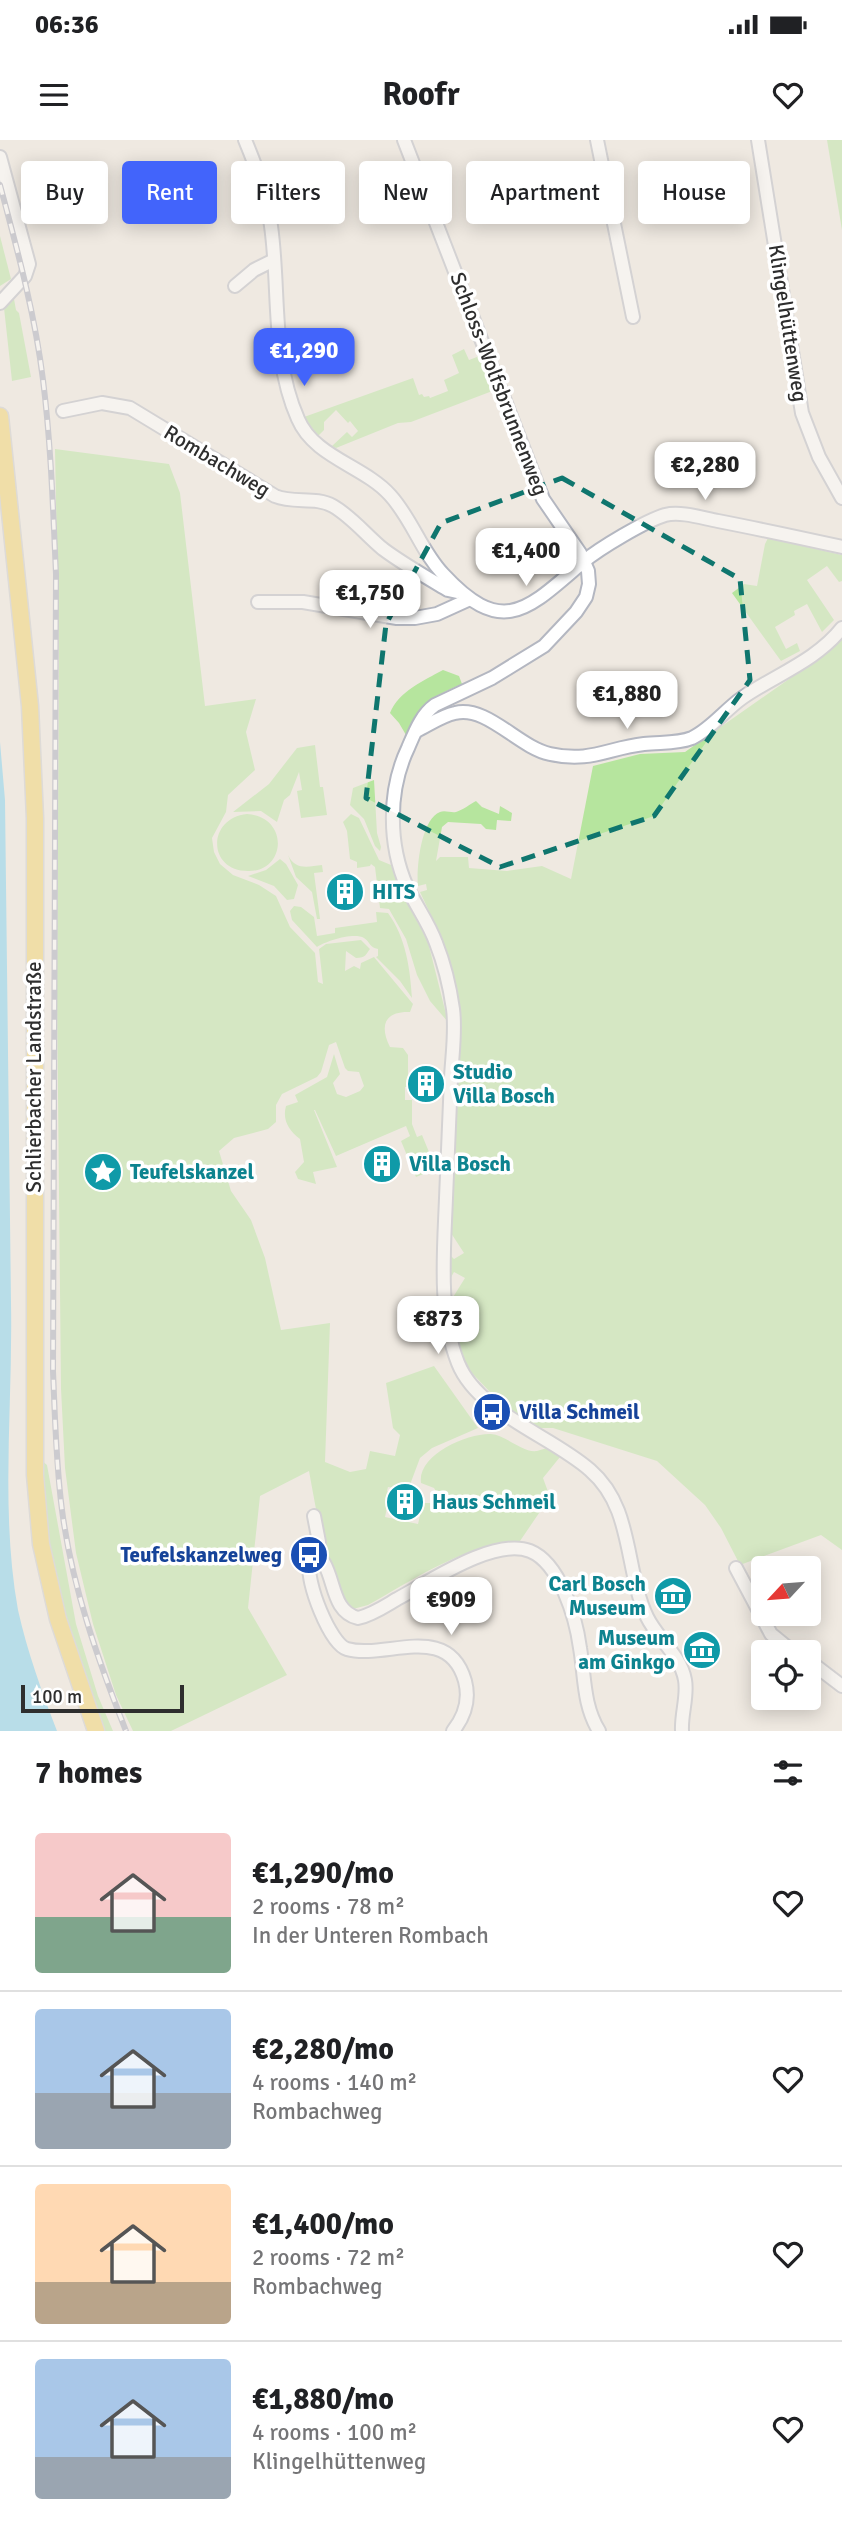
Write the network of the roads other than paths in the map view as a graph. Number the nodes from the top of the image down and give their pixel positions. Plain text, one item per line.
1 (245, 140) edge
2 (404, 140) edge
3 (597, 140) edge
4 (758, 140) edge
5 (0, 157) edge
6 (274, 260) junction
7 (235, 286) dead end
8 (1, 299) edge
9 (633, 317) dead end
10 (64, 411) dead end
11 (0, 416) edge
12 (842, 498) edge
13 (842, 547) edge
14 (584, 561) junction
15 (466, 595) junction
16 (258, 602) dead end
17 (842, 628) edge
18 (416, 731) junction
19 (314, 1516) dead end
20 (318, 1560) junction
21 (736, 1568) dead end
22 (778, 1640) edge
23 (821, 1670) edge
24 (842, 1686) edge
25 (96, 1731) edge
26 (453, 1731) edge
27 (599, 1731) edge
28 (682, 1731) edge

1 - 6 street
2 - 14 street, Schloss-Wolfsbrunnenweg
3 - 9 street
4 - 12 street, Klingelhüttenweg
5 - 8 street
6 - 7 street
6 - 15 street
10 - 15 street, Rombachweg
11 - 25 main road, Schlierbacher Landstraße
13 - 14 street, Rombachweg
14 - 15 street, Rombachweg
14 - 18 street, Schloss-Wolfsbrunnenweg
15 - 16 street
17 - 18 street
18 - 28 street, Schloss-Wolfsbrunnenweg
19 - 20 street
20 - 26 street
20 - 27 street
21 - 22 street
23 - 24 street

